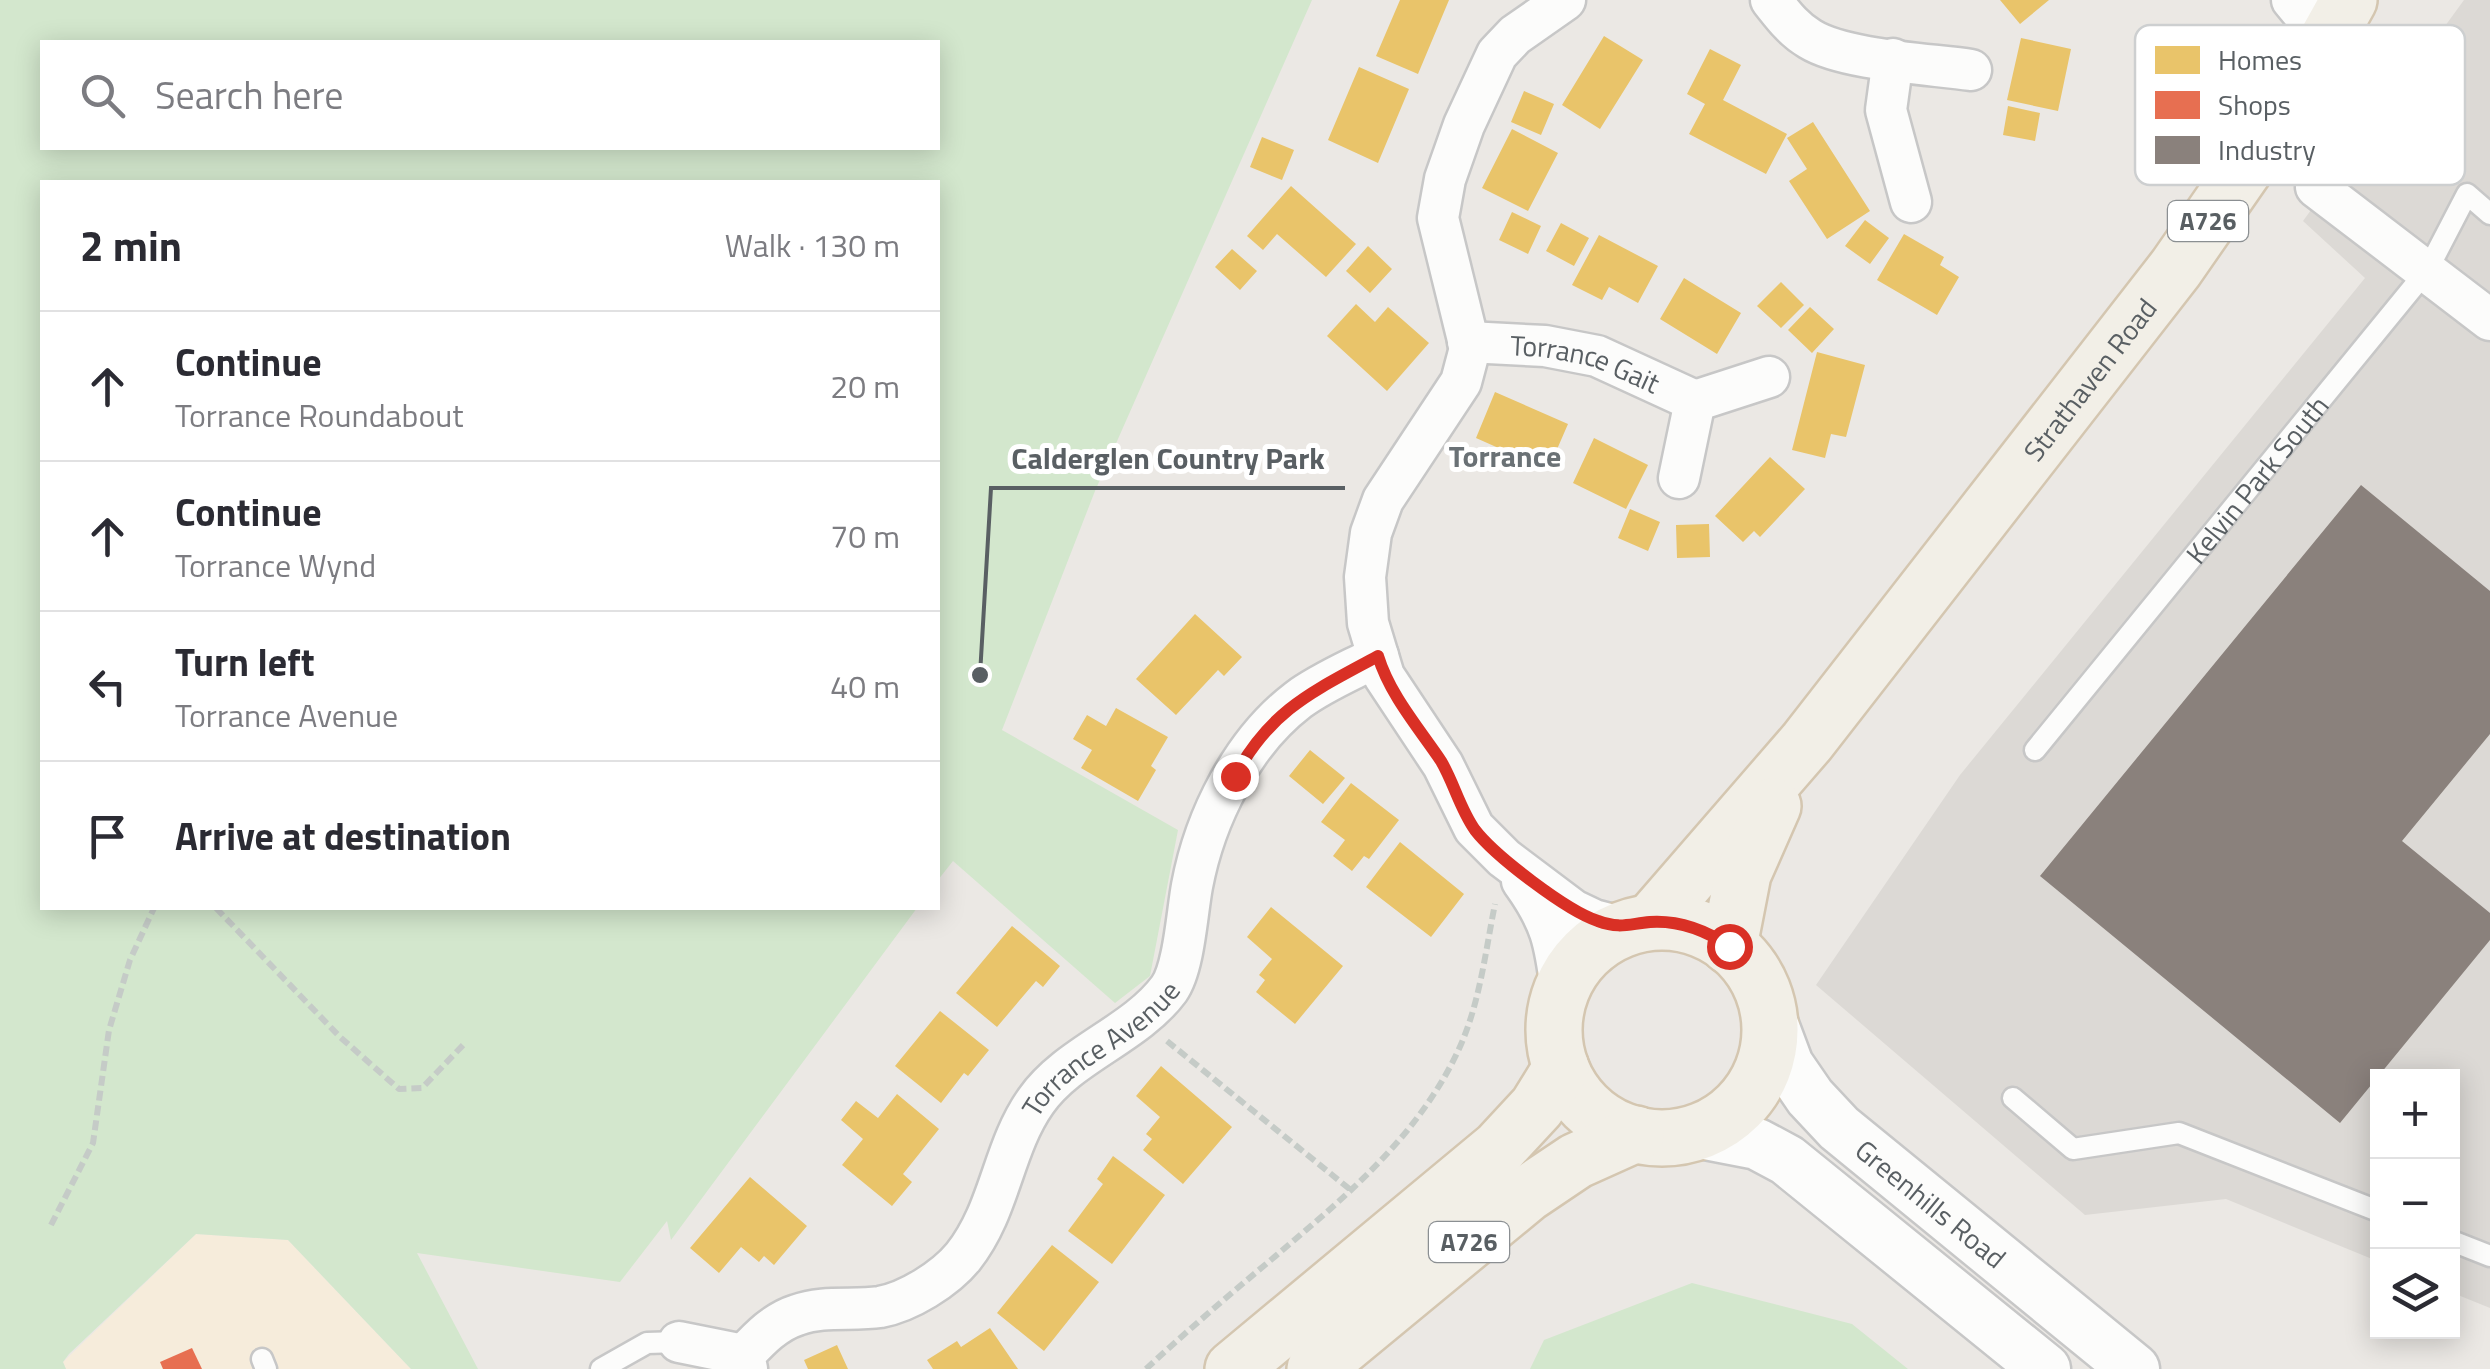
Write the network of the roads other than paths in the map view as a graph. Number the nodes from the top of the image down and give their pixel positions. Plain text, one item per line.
1 (1564, 0) edge
2 (1771, 0) edge
3 (2292, 0) edge
4 (2338, 21) edge
5 (1893, 58) junction
6 (1971, 70) dead end
7 (2234, 185) edge
8 (2316, 187) dead end
9 (1911, 202) dead end
10 (2490, 214) edge
11 (2428, 269) junction
12 (2490, 320) edge
13 (1468, 342) junction
14 (1769, 377) dead end
15 (1694, 402) junction
16 (1679, 478) dead end
17 (1378, 656) junction
18 (1807, 742) junction
19 (2035, 750) dead end
20 (1504, 858) junction
21 (1638, 925) junction
22 (1729, 946) junction
23 (1561, 990) junction
24 (1767, 1008) junction
25 (1561, 1068) junction
26 (2012, 1098) dead end
27 (1696, 1132) junction
28 (1636, 1134) junction
29 (2370, 1209) edge
30 (2460, 1244) edge
31 (2490, 1256) edge
32 (679, 1342) joint
33 (746, 1362) edge
34 (601, 1369) edge
35 (1232, 1369) edge
36 (1316, 1369) edge
37 (2046, 1369) edge
38 (2134, 1369) edge

1 - 13 street
2 - 5 street
3 - 4 street
5 - 6 street
5 - 9 street
7 - 18 main road, Strathaven Road / A726
8 - 11 street
10 - 11 lane, Kelvin Park South
11 - 12 street
11 - 19 lane, Kelvin Park South
13 - 15 street, Torrance Gait
13 - 17 street
14 - 15 street, Torrance Gait
15 - 16 street, Torrance Gait
17 - 20 street
17 - 33 street, Torrance Avenue
18 - 21 main road, Strathaven Road / A726
18 - 22 main road, Strathaven Road / A726
20 - 21 street
20 - 23 street
21 - 22 main road
21 - 23 main road, A726
22 - 24 main road, A726
23 - 25 main road, A726
24 - 27 main road, A726
24 - 38 street, Greenhills Road
25 - 28 main road, A726
25 - 35 main road, A726
26 - 29 lane
27 - 28 main road, A726
27 - 37 street, Greenhills Road
28 - 36 main road, A726
30 - 31 lane
32 - 33 street, Torrance Avenue
32 - 34 lane

